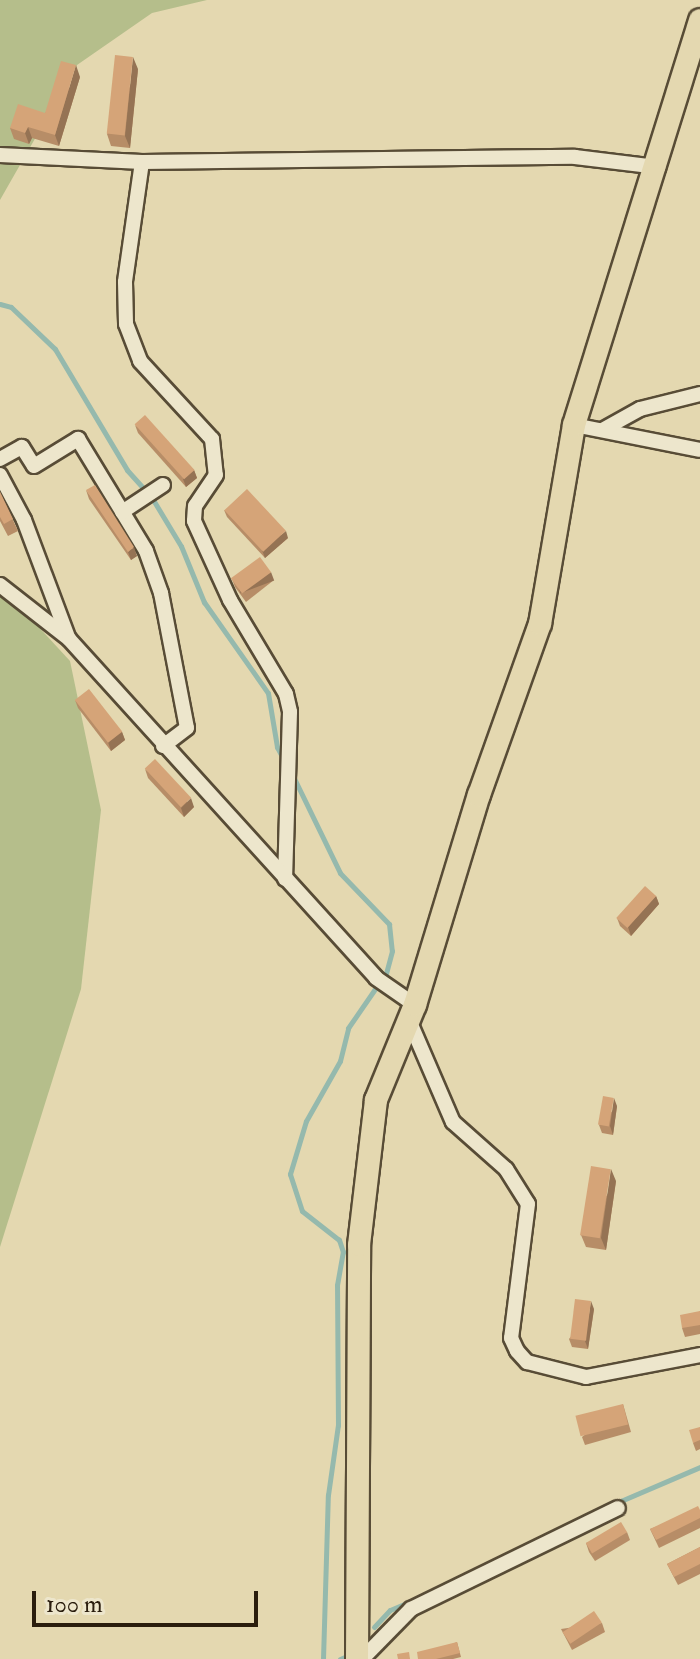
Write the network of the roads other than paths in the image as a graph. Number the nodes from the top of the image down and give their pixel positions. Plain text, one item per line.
1 (700, 20) edge
2 (0, 155) edge
3 (142, 162) junction
4 (658, 167) junction
5 (700, 394) edge
6 (574, 425) junction
7 (604, 429) junction
8 (700, 450) edge
9 (0, 459) edge
10 (0, 475) edge
11 (159, 488) dead end
12 (122, 512) junction
13 (0, 585) edge
14 (69, 639) junction
15 (163, 746) junction
16 (285, 879) junction
17 (412, 1012) junction
18 (700, 1355) edge
19 (618, 1508) dead end
20 (360, 1659) edge

1 - 4 main road
2 - 3 street
3 - 4 street
3 - 16 street
4 - 6 main road
5 - 7 street
6 - 7 street
6 - 17 main road
7 - 8 street
9 - 12 street
10 - 14 street
11 - 12 street
12 - 15 street
13 - 14 street
14 - 15 street
15 - 16 street
16 - 17 street
17 - 18 street
17 - 20 main road
19 - 20 street

